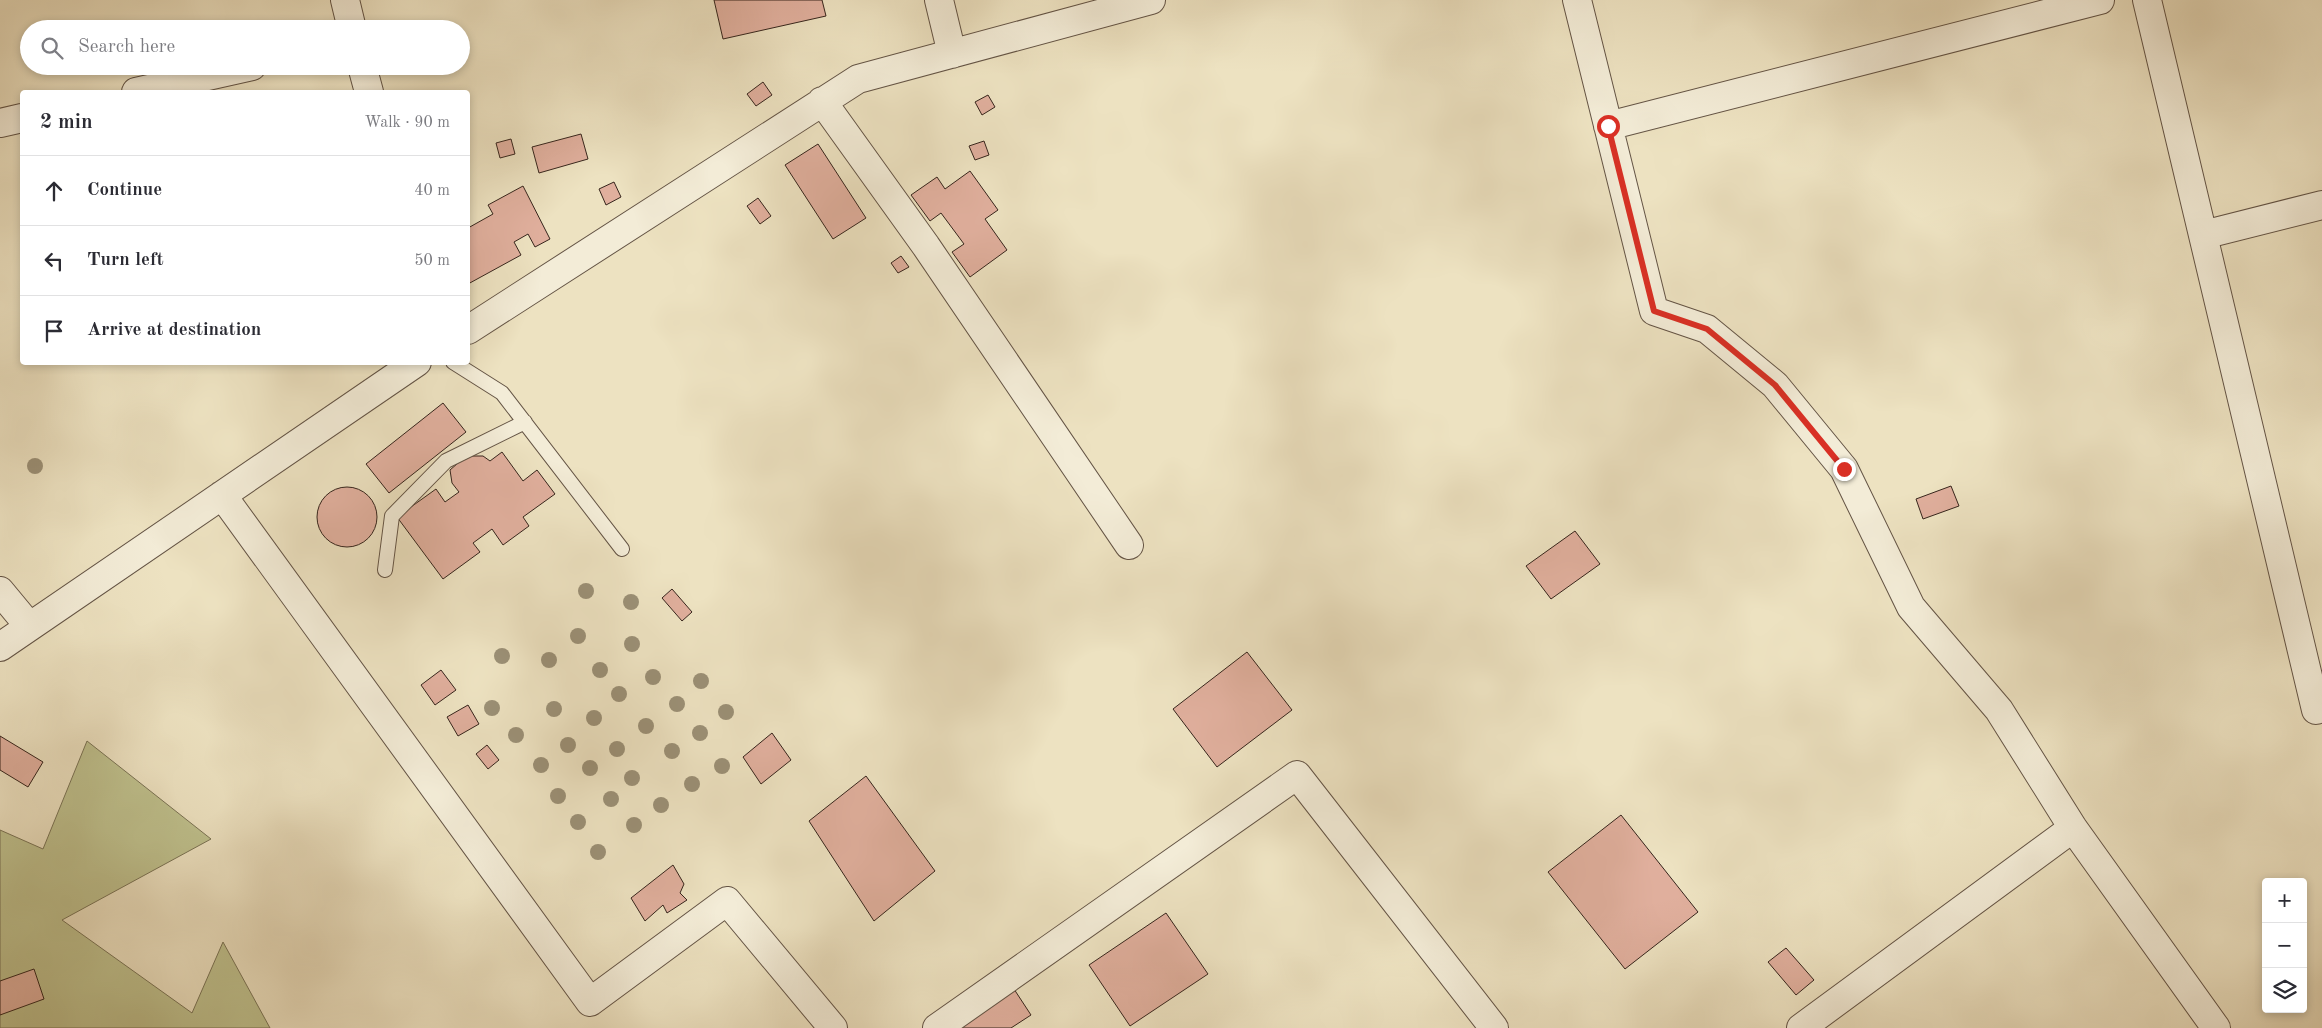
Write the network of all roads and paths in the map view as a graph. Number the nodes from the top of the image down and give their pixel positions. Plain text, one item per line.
1 (345, 0) edge
2 (939, 0) edge
3 (1151, 0) edge
4 (1577, 0) edge
5 (2100, 0) edge
6 (2147, 0) edge
7 (350, 20) edge
8 (952, 54) junction
9 (212, 75) edge
10 (364, 75) edge
11 (145, 90) edge
12 (368, 90) edge
13 (822, 101) junction
14 (20, 118) edge
15 (0, 123) edge
16 (1608, 126) junction
17 (2322, 204) edge
18 (2203, 235) junction
19 (470, 329) edge
20 (413, 365) edge
21 (458, 365) edge
22 (525, 422) junction
23 (222, 495) junction
24 (1129, 545) dead end
25 (622, 549) dead end
26 (385, 570) dead end
27 (0, 591) edge
28 (29, 626) junction
29 (0, 647) edge
30 (2316, 710) dead end
31 (2073, 828) junction
32 (833, 1028) edge
33 (937, 1028) edge
34 (1494, 1028) edge
35 (1801, 1028) edge
36 (2216, 1028) edge

1 - 7 street
2 - 8 street
3 - 8 street
4 - 16 street
5 - 16 street
6 - 18 street
8 - 13 street
9 - 11 street
10 - 12 street
13 - 19 street
13 - 24 street
14 - 15 street
16 - 31 street
17 - 18 street
18 - 30 street
20 - 23 street
21 - 22 lane
22 - 25 lane
22 - 26 lane
23 - 28 street
23 - 32 street
27 - 28 street
28 - 29 street
31 - 35 street
31 - 36 street
33 - 34 street

